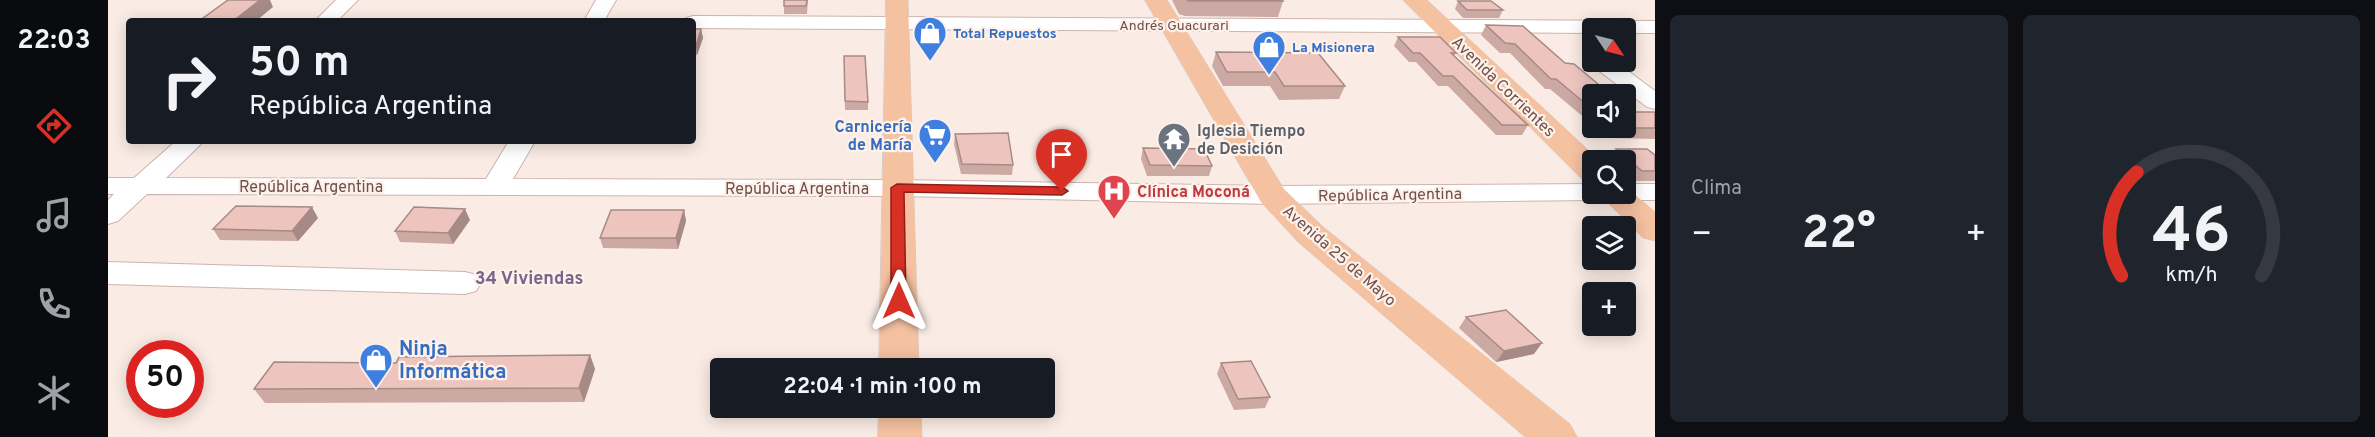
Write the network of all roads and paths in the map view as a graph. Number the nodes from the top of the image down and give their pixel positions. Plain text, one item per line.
1 (348, 0) edge
2 (606, 0) edge
3 (1156, 0) edge
4 (1414, 0) edge
5 (898, 12) edge
6 (328, 18) edge
7 (596, 18) edge
8 (696, 22) edge
9 (1440, 25) junction
10 (1170, 26) junction
11 (1554, 26) junction
12 (1655, 27) edge
13 (1582, 47) edge
14 (1616, 72) edge
15 (1652, 97) edge
16 (188, 144) edge
17 (520, 144) edge
18 (1582, 161) edge
19 (142, 185) junction
20 (108, 186) edge
21 (495, 186) junction
22 (897, 188) junction
23 (1582, 192) edge
24 (1636, 192) edge
25 (1655, 192) edge
26 (1272, 195) junction
27 (1626, 204) edge
28 (108, 215) edge
29 (1655, 230) edge
30 (108, 273) edge
31 (465, 283) dead end
32 (899, 358) edge
33 (900, 418) edge
34 (900, 437) edge
35 (1555, 437) edge

1 - 6 street
2 - 7 street
3 - 10 main road, Avenida 25 de Mayo
4 - 9 main road, Avenida Corrientes
5 - 8 street, Andrés Guacurari
5 - 10 street, Andrés Guacurari
5 - 22 main road
9 - 10 street, Andrés Guacurari
9 - 11 street, Andrés Guacurari
9 - 18 main road, Avenida Corrientes
10 - 26 main road, Avenida 25 de Mayo
11 - 12 street, Andrés Guacurari
11 - 13 street
14 - 15 street
16 - 19 street
17 - 21 street
19 - 20 street, República Argentina
19 - 21 street, República Argentina
19 - 28 street
21 - 22 street, República Argentina
22 - 26 street, República Argentina
22 - 32 main road
23 - 26 street, República Argentina
24 - 25 street
26 - 35 main road, Avenida 25 de Mayo
27 - 29 main road
30 - 31 street
33 - 34 main road

